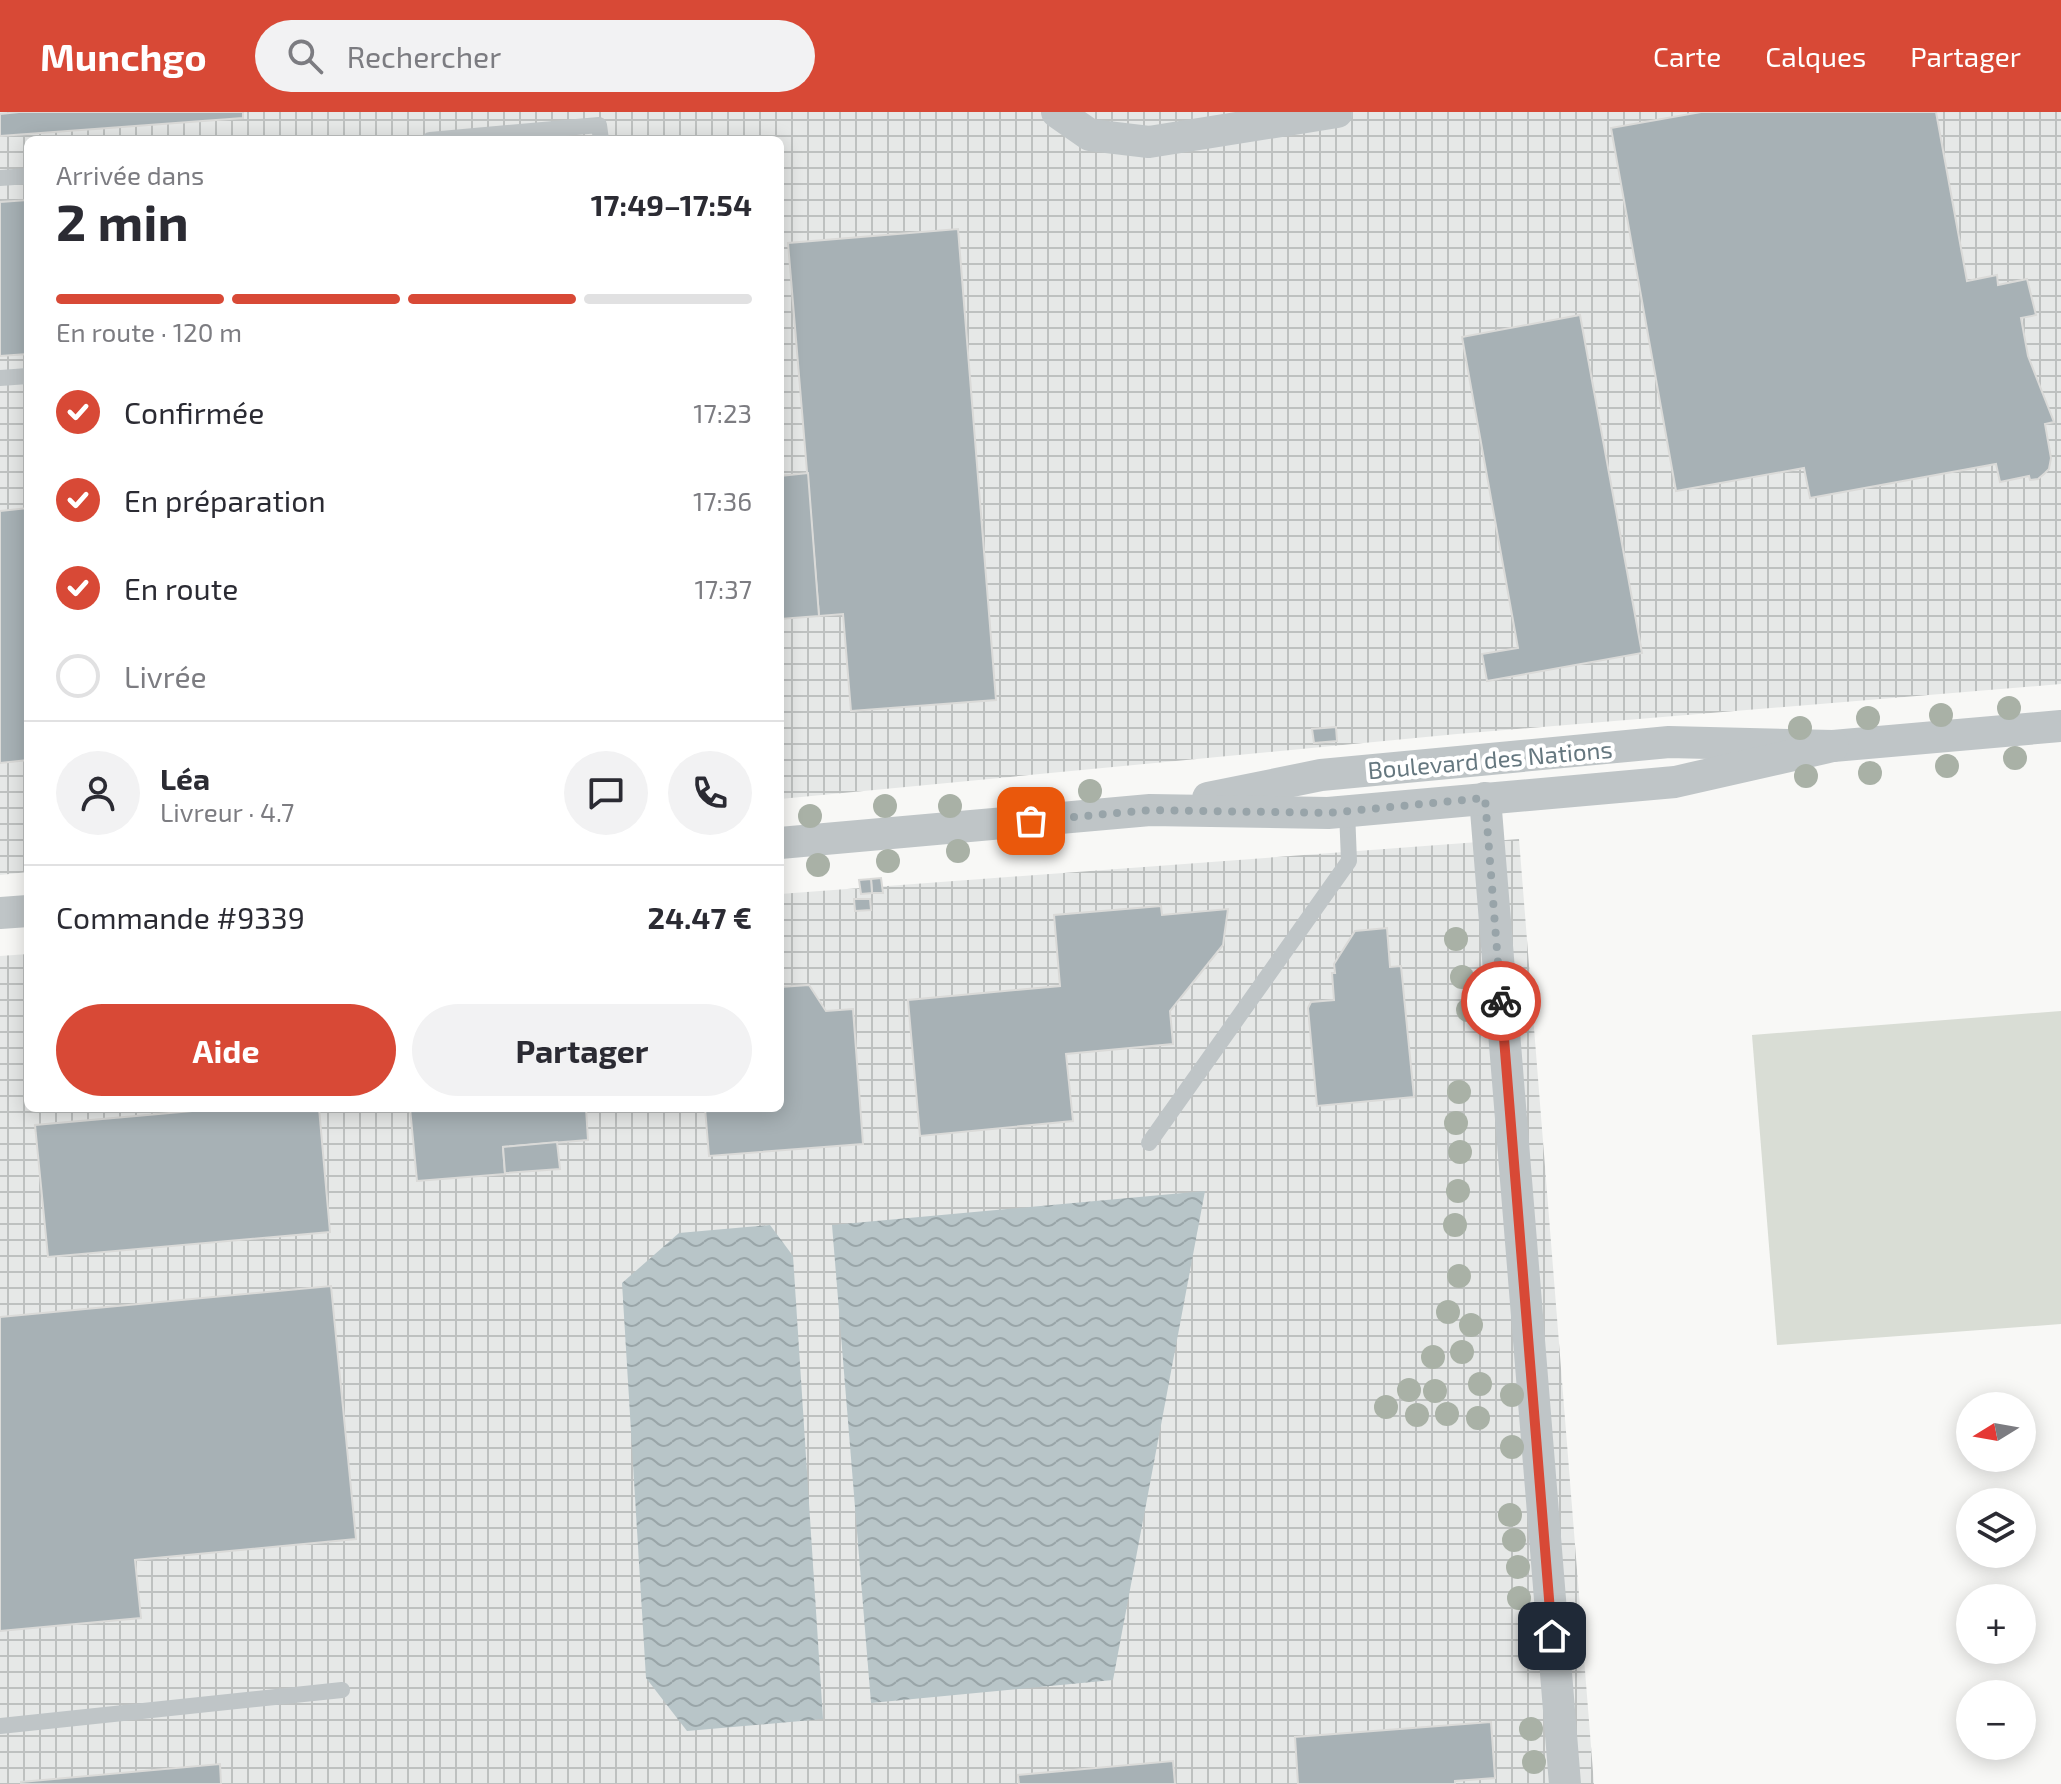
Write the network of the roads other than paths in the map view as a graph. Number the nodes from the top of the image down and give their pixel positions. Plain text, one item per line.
1 (1057, 112) edge
2 (1337, 112) edge
3 (475, 136) edge
4 (600, 136) edge
5 (24, 176) edge
6 (0, 178) edge
7 (24, 376) edge
8 (0, 378) edge
9 (2057, 726) edge
10 (1833, 746) junction
11 (1485, 798) junction
12 (1150, 810) junction
13 (1347, 811) junction
14 (784, 843) edge
15 (24, 911) edge
16 (0, 913) edge
17 (1149, 1143) dead end
18 (342, 1690) dead end
19 (0, 1726) edge
20 (1565, 1784) edge

1 - 2 street
3 - 4 lane
5 - 6 lane
7 - 8 lane
9 - 10 street, Boulevard des Nations
10 - 11 street, Boulevard des Nations
10 - 12 street, Boulevard des Nations
11 - 13 street, Boulevard des Nations
11 - 20 street
12 - 13 street, Boulevard des Nations
12 - 14 street, Boulevard des Nations
13 - 17 lane
15 - 16 street
18 - 19 lane

